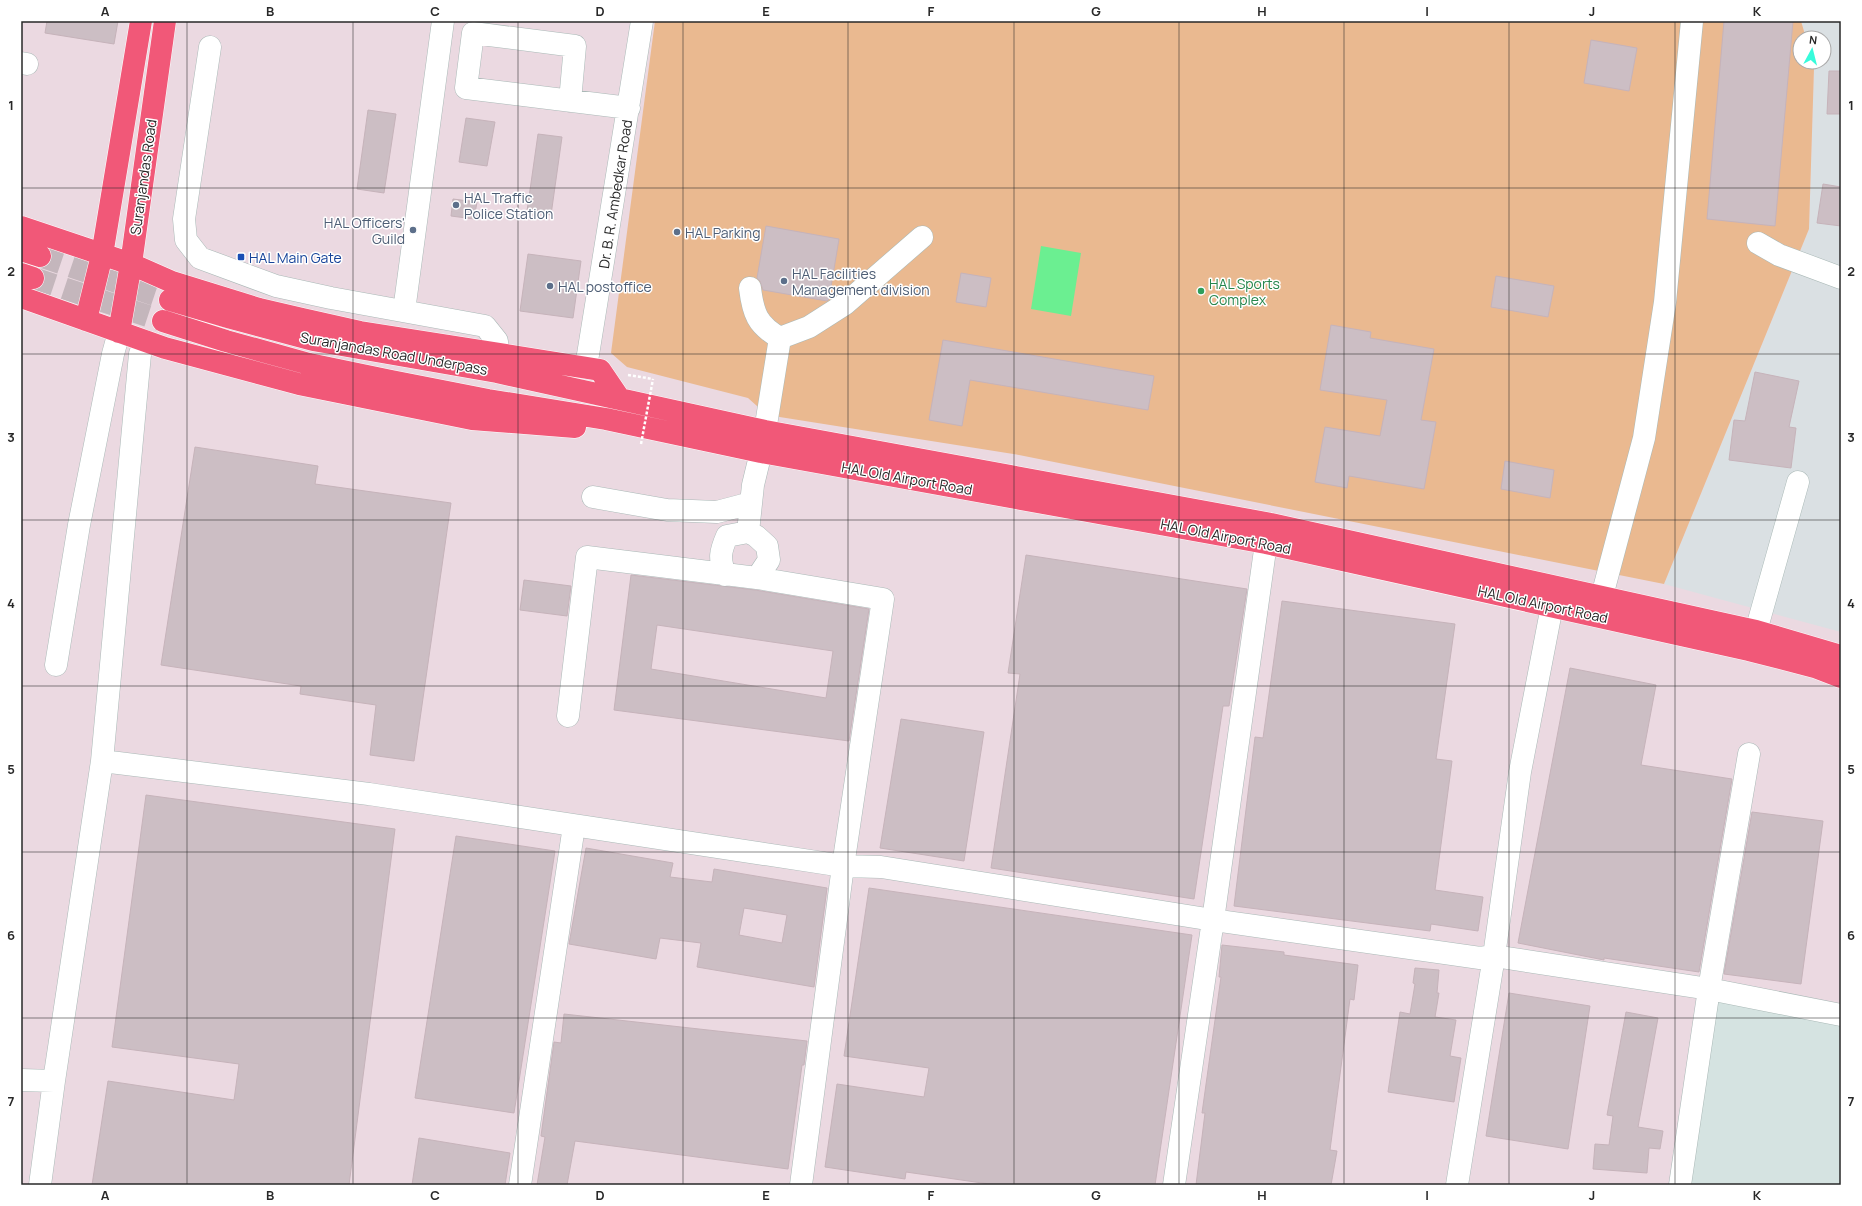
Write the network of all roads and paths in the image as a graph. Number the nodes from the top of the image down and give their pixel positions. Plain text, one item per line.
1 (141, 21) edge
2 (165, 21) edge
3 (443, 21) edge
4 (642, 21) edge
5 (1692, 21) edge
6 (210, 47) dead end
7 (570, 101) junction
8 (629, 108) junction
9 (21, 227) edge
10 (922, 237) dead end
11 (1758, 243) dead end
12 (102, 255) junction
13 (131, 264) junction
14 (1841, 278) edge
15 (750, 288) dead end
16 (21, 297) edge
17 (170, 300) tunnel mouth
18 (404, 311) junction
19 (86, 320) junction
20 (163, 321) tunnel mouth
21 (119, 332) junction
22 (780, 338) junction
23 (145, 341) junction
24 (497, 354) junction
25 (586, 367) junction
26 (623, 374) dead end
27 (619, 398) junction
28 (606, 419) junction
29 (763, 442) junction
30 (641, 444) dead end
31 (1798, 482) dead end
32 (593, 498) dead end
33 (751, 503) junction
34 (748, 532) junction
35 (1266, 543) junction
36 (725, 575) junction
37 (757, 578) junction
38 (1602, 596) junction
39 (1552, 606) junction
40 (1756, 631) junction
41 (1841, 656) edge
42 (56, 665) dead end
43 (1841, 677) edge
44 (568, 716) dead end
45 (1749, 754) dead end
46 (102, 761) junction
47 (574, 826) junction
48 (843, 866) junction
49 (1214, 920) junction
50 (1494, 956) junction
51 (1709, 989) junction
52 (1841, 1015) edge
53 (21, 1080) edge
54 (54, 1080) junction
55 (806, 1184) edge
56 (40, 1185) edge
57 (520, 1185) edge
58 (1174, 1185) edge
59 (1457, 1185) edge
60 (1680, 1185) edge

1 - 12 main road, Suranjandas Road
2 - 13 main road, Suranjandas Road
3 - 18 street
4 - 8 street, Dr. B. R. Ambedkar Road
5 - 38 street
6 - 18 street
7 - 7 street
7 - 8 street
8 - 25 street, Dr. B. R. Ambedkar Road
9 - 12 main road
10 - 22 street
11 - 14 street
12 - 13 main road
12 - 19 main road, Suranjandas Road
13 - 21 main road, Suranjandas Road
13 - 24 main road
15 - 22 street
16 - 19 main road
17 - 27 main road, Suranjandas Road Underpass
18 - 24 street
19 - 21 main road
20 - 28 main road, Suranjandas Road Underpass
21 - 23 main road
21 - 42 street
22 - 29 street
23 - 28 main road
23 - 46 street
24 - 25 main road
25 - 27 main road
26 - 30 path, bridge
27 - 29 main road, HAL Old Airport Road
28 - 29 main road, HAL Old Airport Road
29 - 33 street
29 - 35 main road, HAL Old Airport Road
29 - 38 main road, HAL Old Airport Road
31 - 40 street
32 - 33 street
33 - 34 street
34 - 36 street
34 - 37 street
35 - 39 main road, HAL Old Airport Road
35 - 49 street
36 - 37 street
36 - 44 street
37 - 48 street
38 - 40 main road, HAL Old Airport Road
39 - 43 main road, HAL Old Airport Road
39 - 50 street
40 - 41 main road, HAL Old Airport Road
45 - 51 street
46 - 47 street
46 - 54 street
47 - 48 street
47 - 57 street
48 - 49 street
48 - 55 street
49 - 50 street
49 - 58 street
50 - 51 street
50 - 59 street
51 - 52 street
51 - 60 street
53 - 54 street
54 - 56 street

